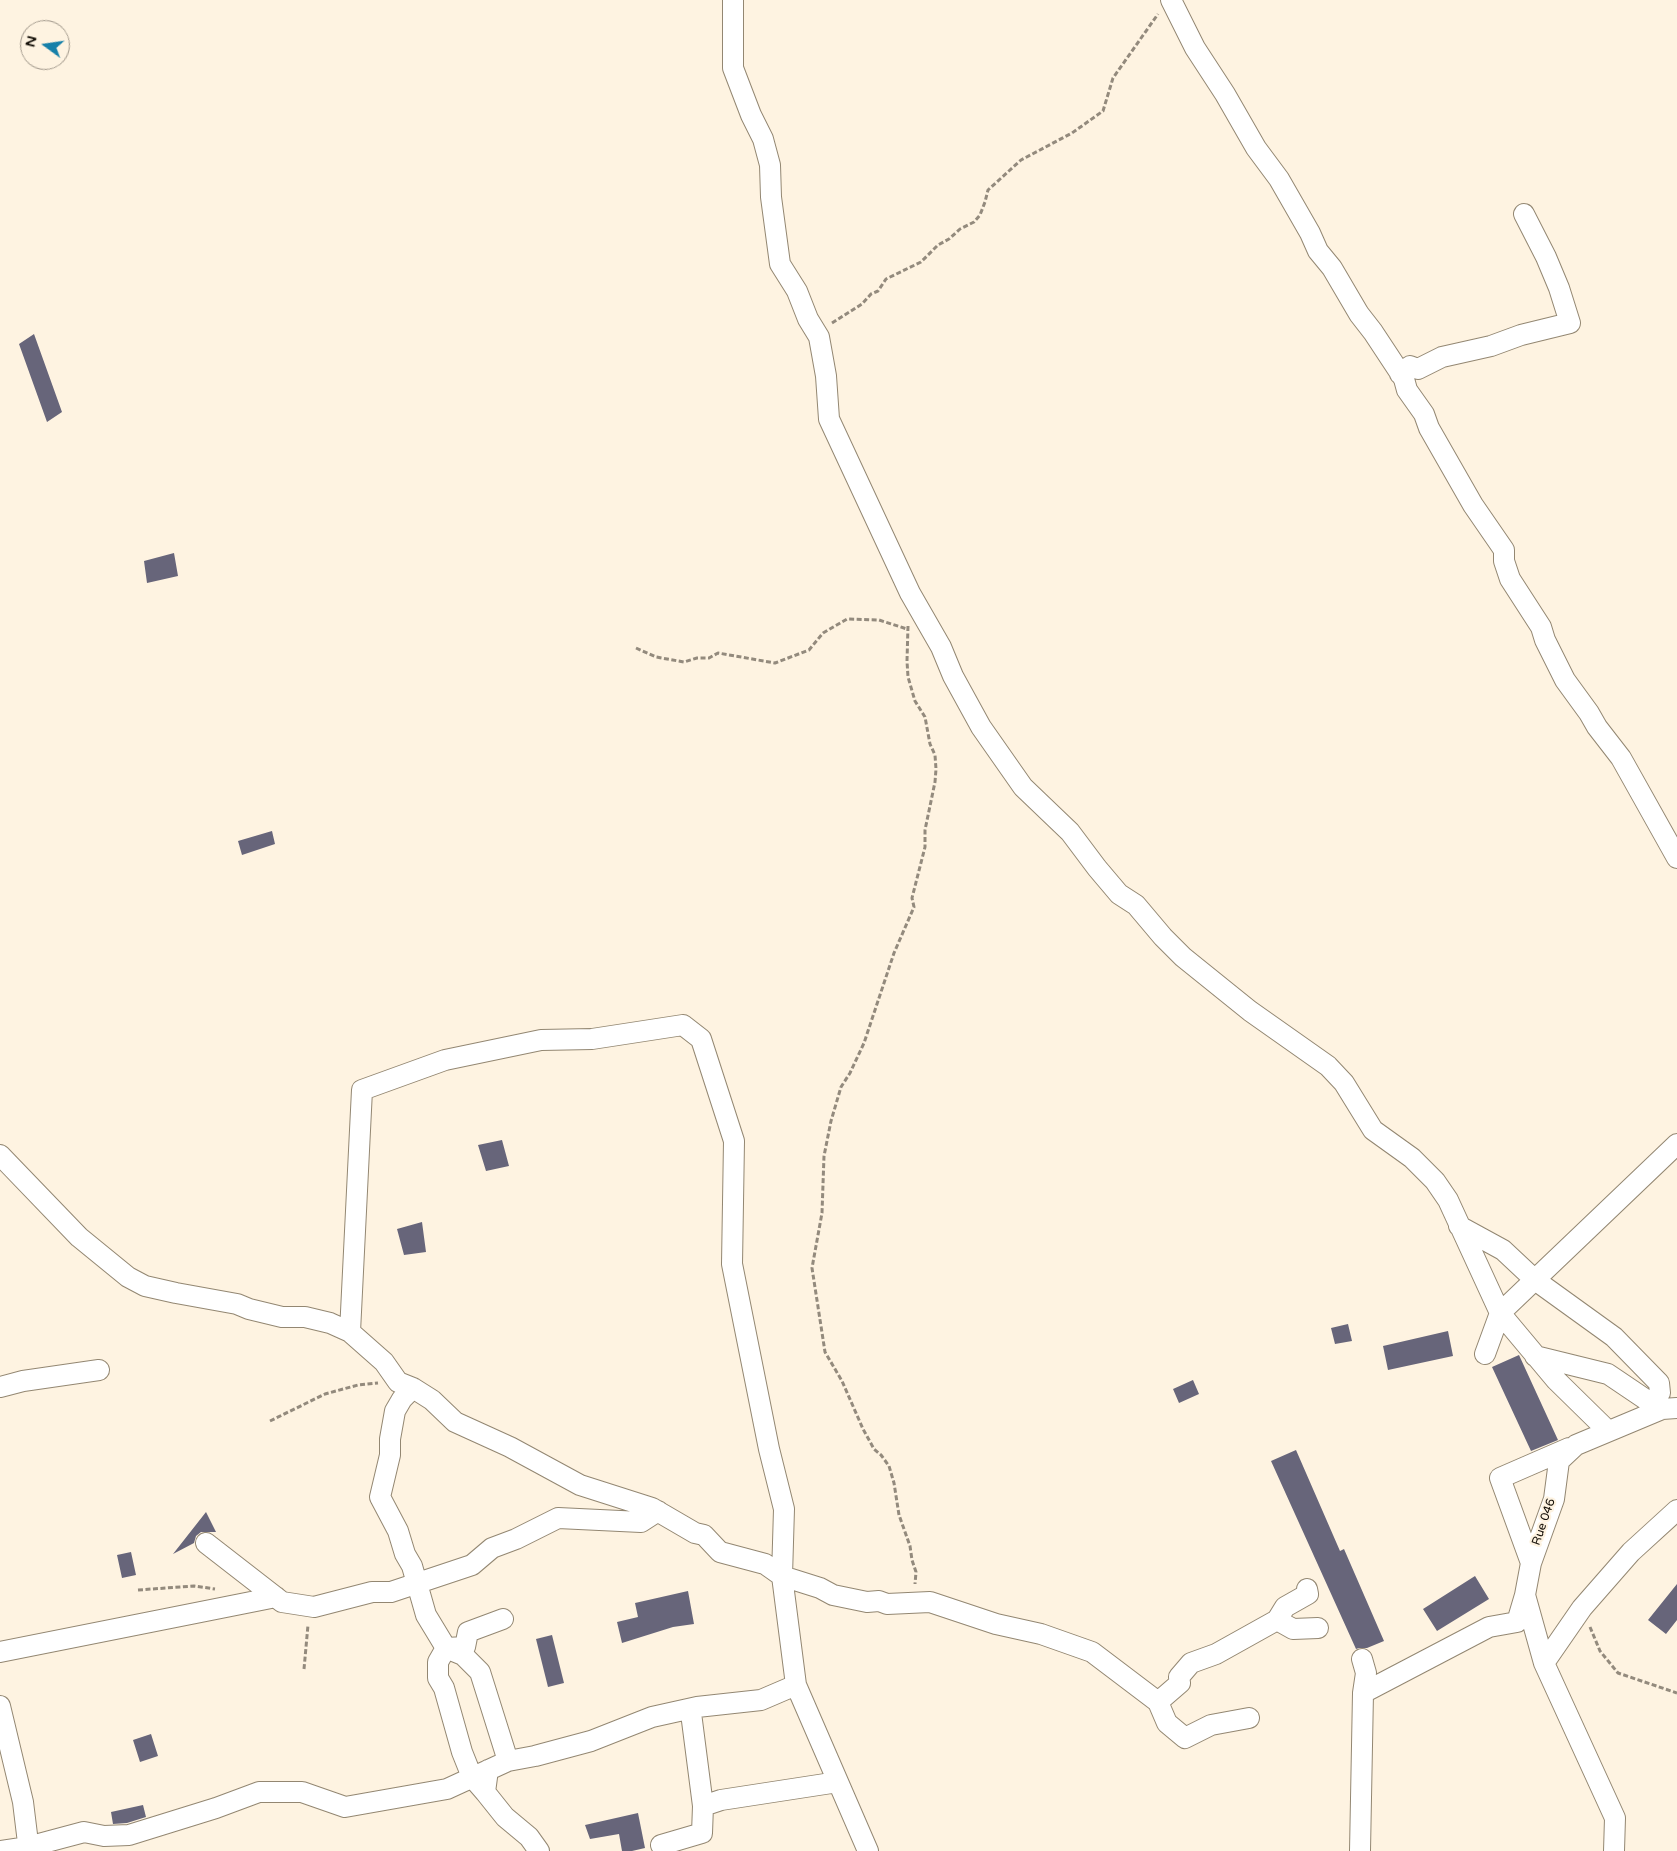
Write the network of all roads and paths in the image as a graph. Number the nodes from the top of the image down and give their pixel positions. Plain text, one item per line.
1 (733, 0) edge
2 (1167, 1) edge
3 (1524, 214) dead end
4 (819, 337) junction
5 (1400, 374) junction
6 (910, 593) junction
7 (907, 629) junction
8 (636, 648) dead end
9 (1677, 858) edge
10 (1677, 1144) edge
11 (0, 1156) edge
12 (1460, 1226) junction
13 (1535, 1280) junction
14 (1500, 1313) junction
15 (350, 1332) junction
16 (1485, 1354) dead end
17 (1535, 1356) junction
18 (99, 1370) dead end
19 (1677, 1379) edge
20 (406, 1385) junction
21 (0, 1387) edge
22 (1656, 1398) junction
23 (1677, 1408) edge
24 (270, 1421) dead end
25 (1631, 1422) junction
26 (1608, 1431) junction
27 (1576, 1445) junction
28 (1677, 1510) edge
29 (658, 1511) junction
30 (206, 1543) dead end
31 (1531, 1563) junction
32 (782, 1576) junction
33 (1307, 1589) dead end
34 (420, 1593) junction
35 (1525, 1595) junction
36 (276, 1597) junction
37 (916, 1602) junction
38 (314, 1607) junction
39 (1582, 1608) junction
40 (503, 1619) dead end
41 (1277, 1620) junction
42 (1318, 1628) dead end
43 (446, 1648) junction
44 (0, 1652) edge
45 (1368, 1662) dead end
46 (1544, 1663) junction
47 (304, 1669) dead end
48 (796, 1685) junction
49 (1363, 1693) junction
50 (1677, 1693) edge
51 (1158, 1702) junction
52 (0, 1706) edge
53 (697, 1706) junction
54 (1249, 1718) dead end
55 (508, 1761) junction
56 (480, 1773) junction
57 (838, 1782) junction
58 (703, 1806) junction
59 (661, 1845) dead end
60 (28, 1849) edge
61 (1, 1851) edge
62 (538, 1851) edge
63 (868, 1851) edge
64 (1360, 1851) edge
65 (1614, 1851) edge

1 - 4 street
2 - 4 path
2 - 5 street
3 - 5 street
4 - 6 street
5 - 9 street
6 - 7 path
6 - 12 street
7 - 8 path
7 - 37 path
10 - 13 street
11 - 15 street
12 - 13 street
12 - 14 street
13 - 14 street
13 - 22 street
14 - 16 street
14 - 17 street
15 - 20 street
15 - 32 street
17 - 22 street
17 - 26 street
18 - 21 street
19 - 22 street
20 - 24 path
20 - 29 street
20 - 34 street
22 - 25 street
23 - 25 street, Rue 046
25 - 26 street, Rue 046
26 - 27 street, Rue 046
27 - 31 street, Rue 046
27 - 31 street
28 - 39 street
29 - 32 street
29 - 34 street
30 - 36 street
31 - 35 street, Rue 046
32 - 37 street
32 - 48 street
33 - 41 street
34 - 38 street
34 - 43 street
35 - 46 street
35 - 49 street, Rue 046
36 - 38 street
36 - 44 street
37 - 51 street
38 - 47 path
39 - 46 street
39 - 50 path
40 - 43 street
41 - 42 street
41 - 51 street
43 - 55 street
43 - 56 street
45 - 49 street
46 - 65 street
48 - 53 street
48 - 57 street
49 - 64 street
51 - 54 street
52 - 60 street
53 - 55 street
53 - 58 street
55 - 56 street
56 - 60 street
56 - 62 street
57 - 58 street
57 - 63 street
58 - 59 street
60 - 61 street

